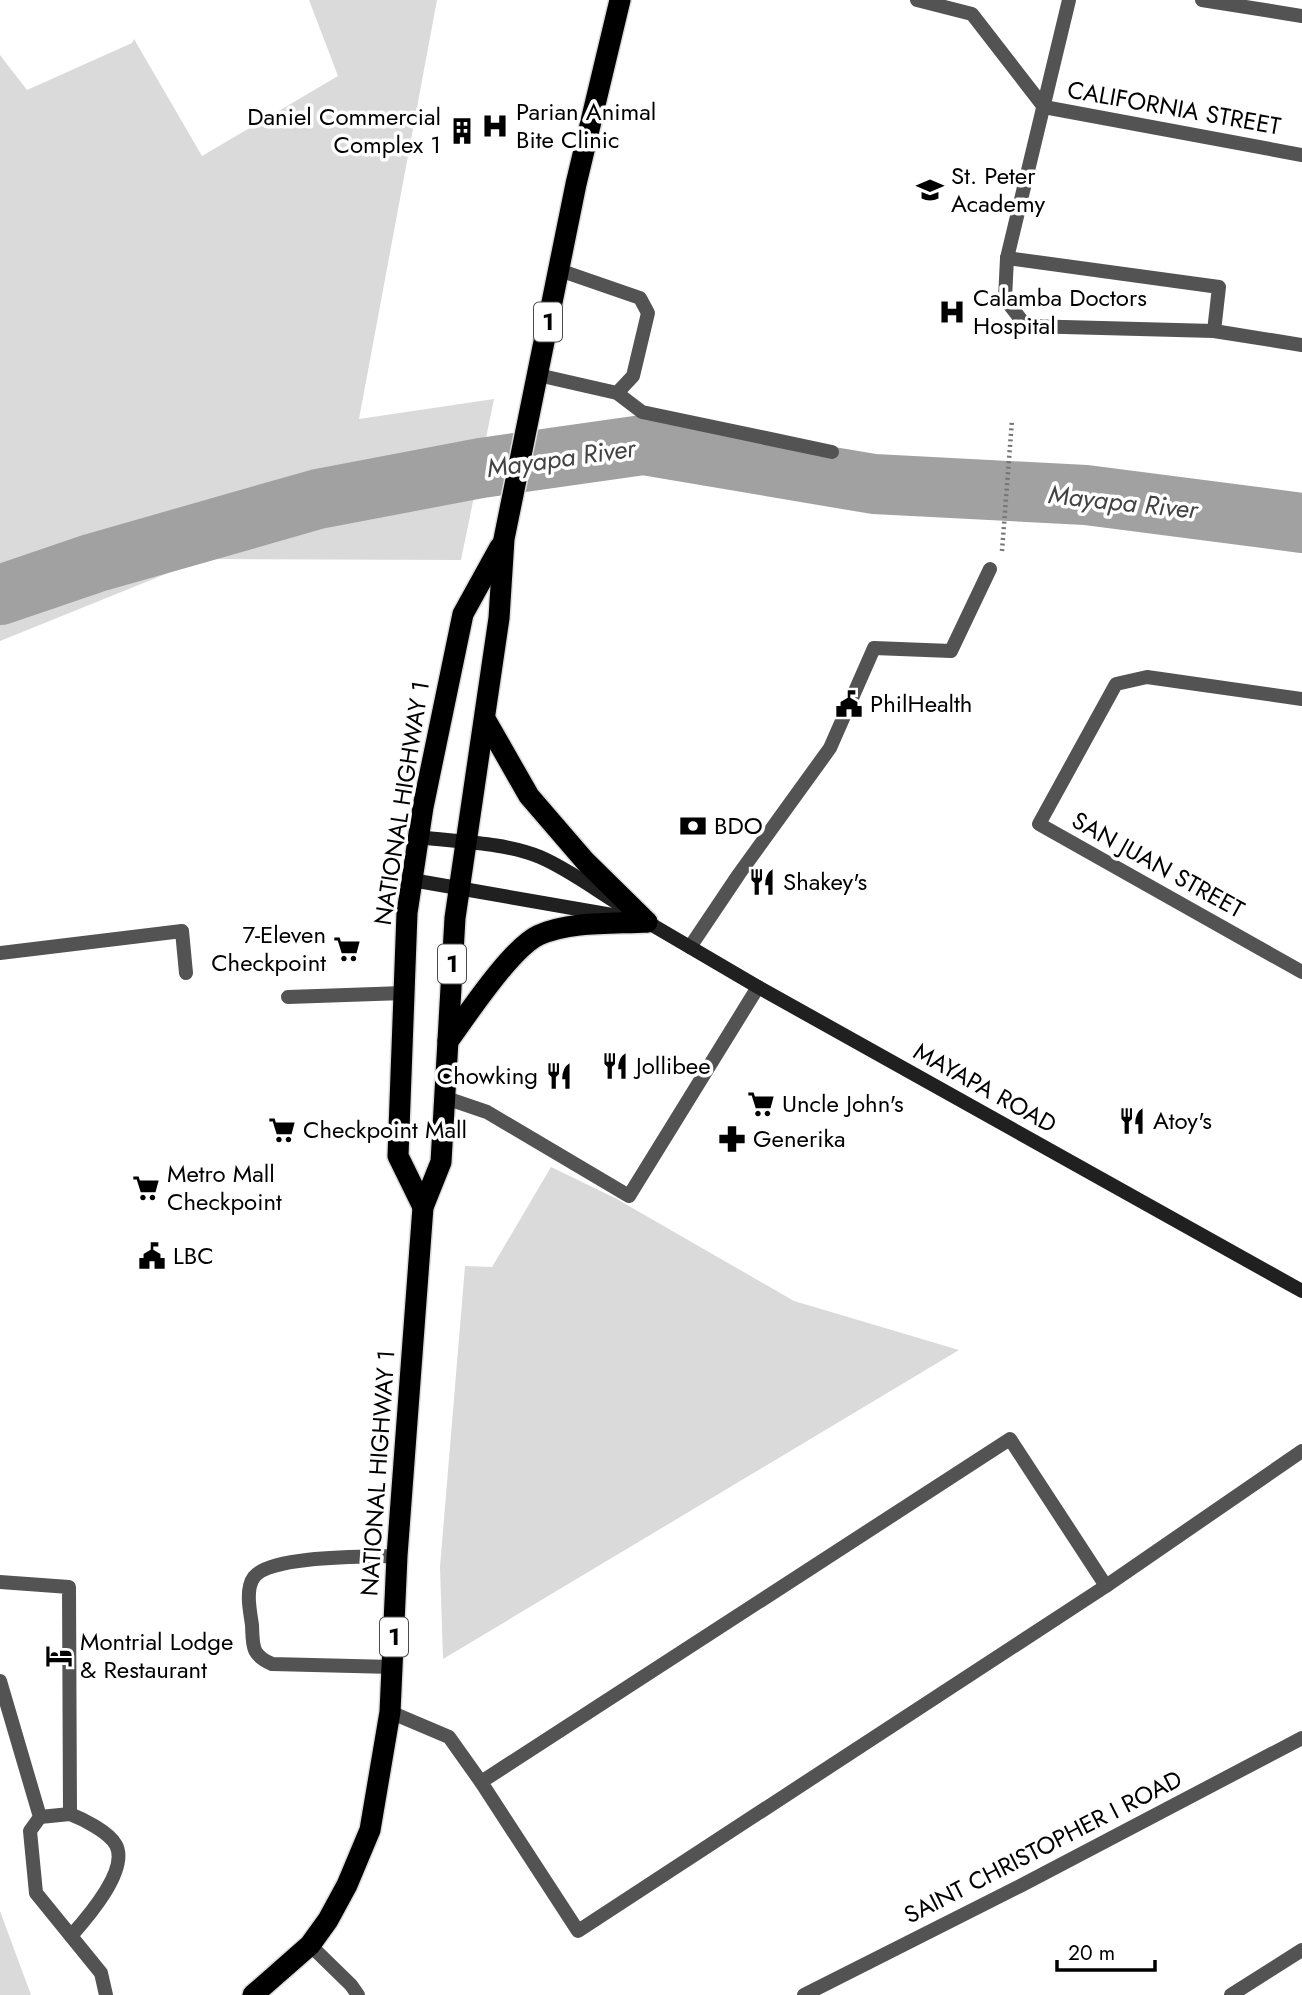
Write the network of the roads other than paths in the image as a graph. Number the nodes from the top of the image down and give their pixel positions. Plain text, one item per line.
1 (620, 0) edge
2 (917, 0) edge
3 (1069, 0) edge
4 (1202, 0) edge
5 (1302, 16) edge
6 (1044, 107) junction
7 (1302, 155) edge
8 (1007, 258) junction
9 (559, 270) junction
10 (1214, 331) junction
11 (1302, 345) edge
12 (536, 383) junction
13 (617, 393) junction
14 (832, 452) dead end
15 (504, 539) junction
16 (990, 569) road end
17 (1302, 699) edge
18 (485, 719) junction
19 (418, 836) junction
20 (467, 843) junction
21 (411, 880) junction
22 (460, 887) junction
23 (646, 922) junction
24 (690, 947) junction
25 (0, 953) edge
26 (1302, 972) edge
27 (186, 973) dead end
28 (758, 987) junction
29 (404, 993) junction
30 (288, 997) dead end
31 (447, 1041) junction
32 (443, 1097) junction
33 (423, 1207) junction
34 (1302, 1292) edge
35 (1302, 1451) edge
36 (397, 1556) junction
37 (0, 1582) edge
38 (1106, 1586) junction
39 (393, 1667) junction
40 (0, 1681) edge
41 (390, 1712) junction
42 (1302, 1738) edge
43 (481, 1782) junction
44 (70, 1814) junction
45 (40, 1817) junction
46 (71, 1936) junction
47 (310, 1945) junction
48 (1302, 1950) edge
49 (106, 1995) edge
50 (253, 1995) edge
51 (358, 1995) edge
52 (804, 1995) edge
53 (1231, 1995) edge

1 - 9 highway, NATIONAL HIGHWAY 1 / 1
2 - 6 street, CALIFORNIA STREET
3 - 6 street
4 - 5 street
6 - 7 street, CALIFORNIA STREET
6 - 8 street
8 - 10 street
8 - 10 street
9 - 12 highway, NATIONAL HIGHWAY 1 / 1
9 - 13 street
10 - 11 street
12 - 13 street
12 - 15 highway, NATIONAL HIGHWAY 1 / 1
13 - 14 street
15 - 18 highway, NATIONAL HIGHWAY 1 / 1
15 - 19 highway, NATIONAL HIGHWAY 1 / 1
16 - 24 street
17 - 26 street, SAN JUAN STREET
18 - 20 highway, NATIONAL HIGHWAY 1 / 1
18 - 23 highway
19 - 20 main road, MAYAPA ROAD
19 - 21 highway, NATIONAL HIGHWAY 1 / 1
20 - 22 highway, NATIONAL HIGHWAY 1 / 1
20 - 23 main road, MAYAPA ROAD
21 - 22 main road, MAYAPA ROAD
21 - 29 highway, NATIONAL HIGHWAY 1 / 1
22 - 23 main road, MAYAPA ROAD
22 - 31 highway, NATIONAL HIGHWAY 1 / 1
23 - 24 main road, MAYAPA ROAD
23 - 31 highway
24 - 28 main road, MAYAPA ROAD
25 - 27 street
28 - 32 street
28 - 34 main road, MAYAPA ROAD
29 - 30 street
29 - 33 highway, NATIONAL HIGHWAY 1 / 1
31 - 32 highway, NATIONAL HIGHWAY 1 / 1
32 - 33 highway, NATIONAL HIGHWAY 1 / 1
33 - 36 highway, NATIONAL HIGHWAY 1 / 1
35 - 38 street
36 - 39 highway, NATIONAL HIGHWAY 1 / 1
36 - 39 street
37 - 44 street
38 - 43 street
38 - 43 street
39 - 41 highway, NATIONAL HIGHWAY 1 / 1
40 - 45 street
41 - 43 street
41 - 47 highway, NATIONAL HIGHWAY 1 / 1
42 - 52 street, SAINT CHRISTOPHER I ROAD
44 - 45 street
44 - 46 street
45 - 46 street
46 - 49 street
47 - 50 highway, NATIONAL HIGHWAY 1 / 1
47 - 51 street
48 - 53 street

